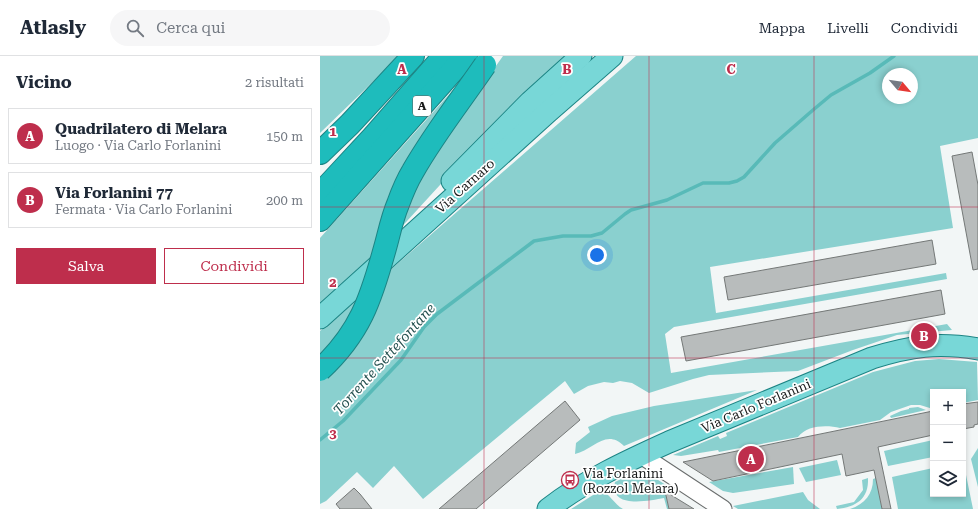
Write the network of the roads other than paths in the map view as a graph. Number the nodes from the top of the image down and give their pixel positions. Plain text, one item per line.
1 (413, 56) edge
2 (581, 56) edge
3 (612, 56) edge
4 (469, 60) edge
5 (559, 76) junction
6 (548, 112) junction
7 (380, 141) junction
8 (320, 153) edge
9 (320, 194) edge
10 (320, 220) edge
11 (397, 248) junction
12 (320, 318) edge
13 (978, 349) edge
14 (320, 370) edge
15 (641, 455) junction
16 (548, 509) edge
17 (724, 509) edge

1 - 8 highway
2 - 5 main road
3 - 6 main road, Via Carnaro
4 - 7 highway, A
4 - 14 highway, bridge
5 - 6 main road
5 - 11 main road
6 - 11 main road, Via Carnaro
7 - 9 highway, A
7 - 10 highway, A
11 - 12 main road, Via Carnaro
13 - 15 main road, Via Carlo Forlanini
15 - 16 main road, Via Carlo Forlanini
15 - 17 street

